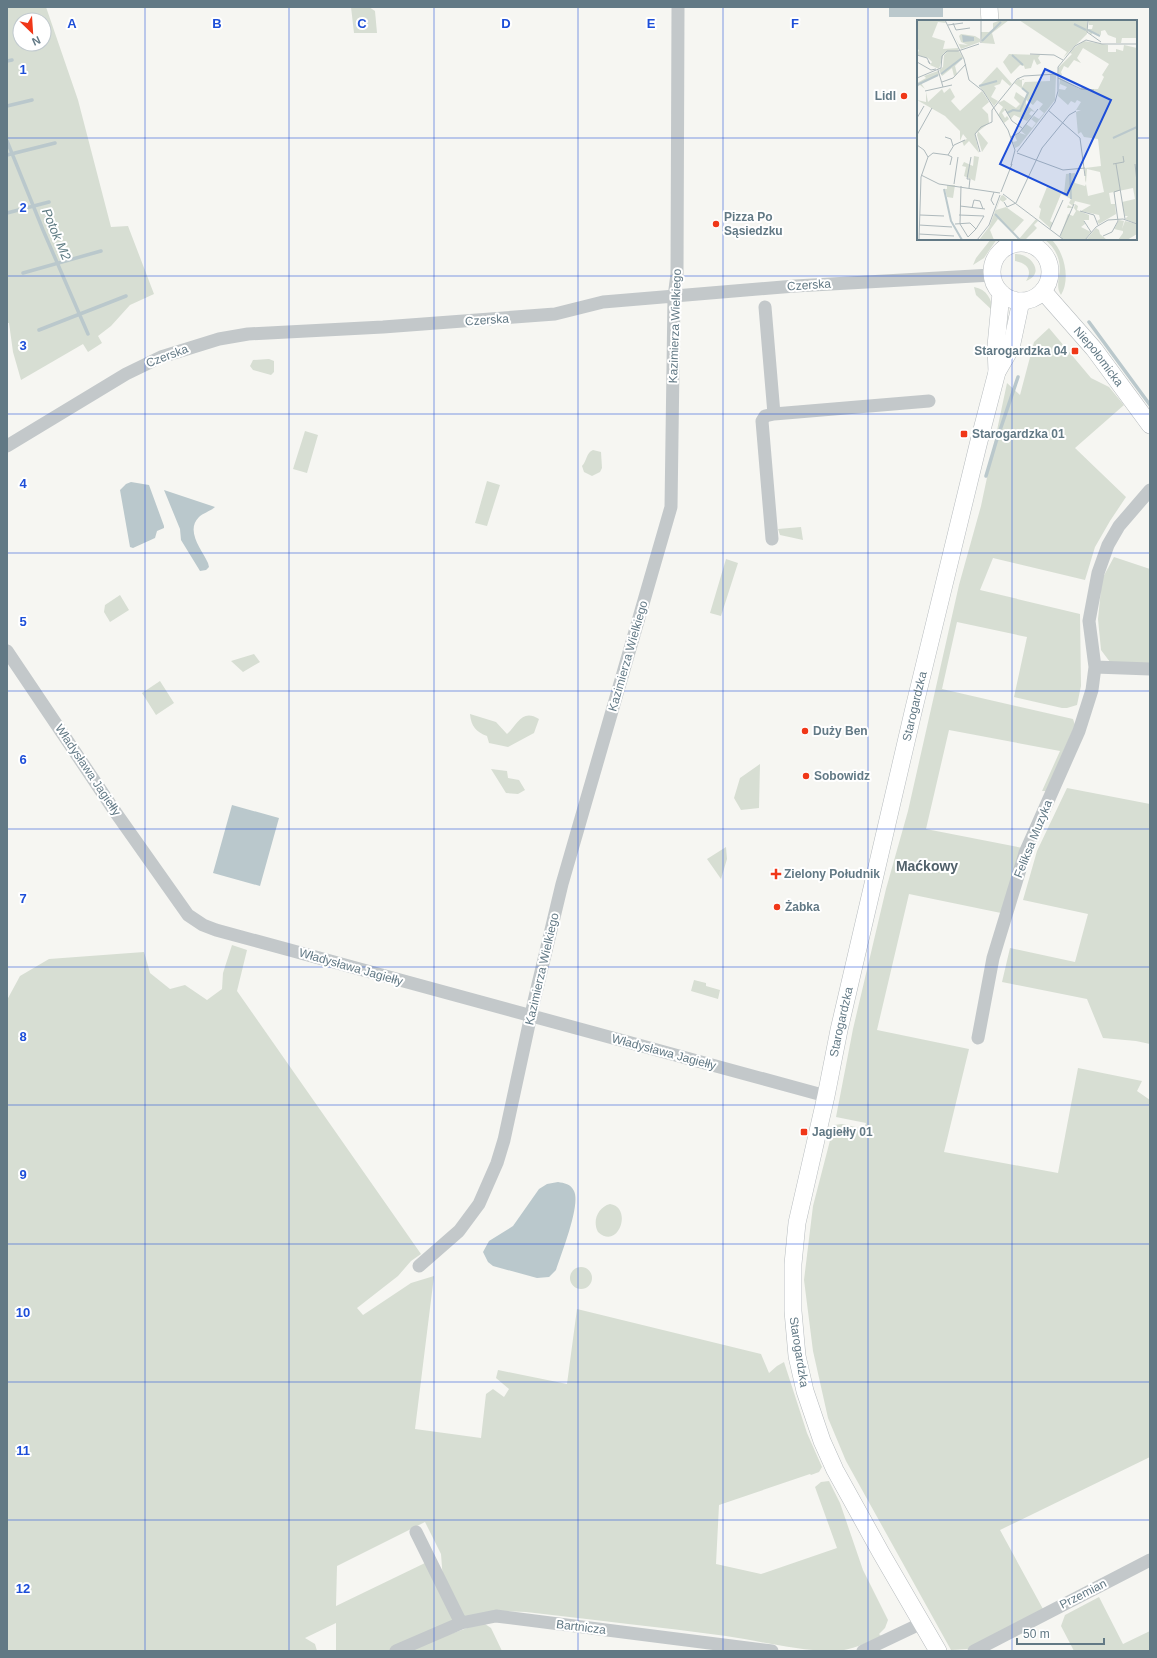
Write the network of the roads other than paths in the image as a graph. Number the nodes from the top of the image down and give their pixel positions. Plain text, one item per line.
1 (678, 7) edge
2 (989, 7) edge
3 (990, 20) edge
4 (1027, 241) edge
5 (1006, 243) edge
6 (992, 275) junction
7 (1043, 291) junction
8 (1001, 293) junction
9 (674, 297) junction
10 (1021, 301) junction
11 (762, 312) dead end
12 (997, 372) junction
13 (929, 401) dead end
14 (774, 414) junction
15 (1150, 424) edge
16 (7, 446) edge
17 (1150, 490) edge
18 (772, 539) dead end
19 (7, 651) edge
20 (1095, 667) junction
21 (1150, 669) edge
22 (531, 1015) junction
23 (978, 1038) dead end
24 (826, 1096) junction
25 (419, 1266) dead end
26 (416, 1532) dead end
27 (1150, 1560) edge
28 (461, 1623) junction
29 (922, 1623) junction
30 (396, 1651) edge
31 (772, 1651) edge
32 (863, 1651) edge
33 (938, 1651) edge
34 (974, 1651) edge

1 - 9 street, Kazimierza Wielkiego
2 - 3 main road
4 - 5 main road
4 - 7 main road
5 - 6 main road
6 - 8 main road
6 - 9 street, Czerska
7 - 10 main road
7 - 15 main road, Niepołomicka
8 - 10 main road
8 - 12 main road, Starogardzka
9 - 16 street, Czerska
9 - 22 street, Kazimierza Wielkiego
10 - 12 main road, Starogardzka
11 - 14 street
12 - 24 main road, Starogardzka
13 - 14 street
14 - 18 street
17 - 20 street, Feliksa Muzyka
19 - 22 street, Władysława Jagiełły
20 - 21 street
20 - 23 street, Feliksa Muzyka
22 - 24 street, Władysława Jagiełły
22 - 25 street, Kazimierza Wielkiego
24 - 29 main road, Starogardzka
26 - 28 street
27 - 34 street, Przemian
28 - 30 street, Bartnicza
28 - 31 street, Bartnicza
29 - 32 street
29 - 33 main road, Starogardzka

